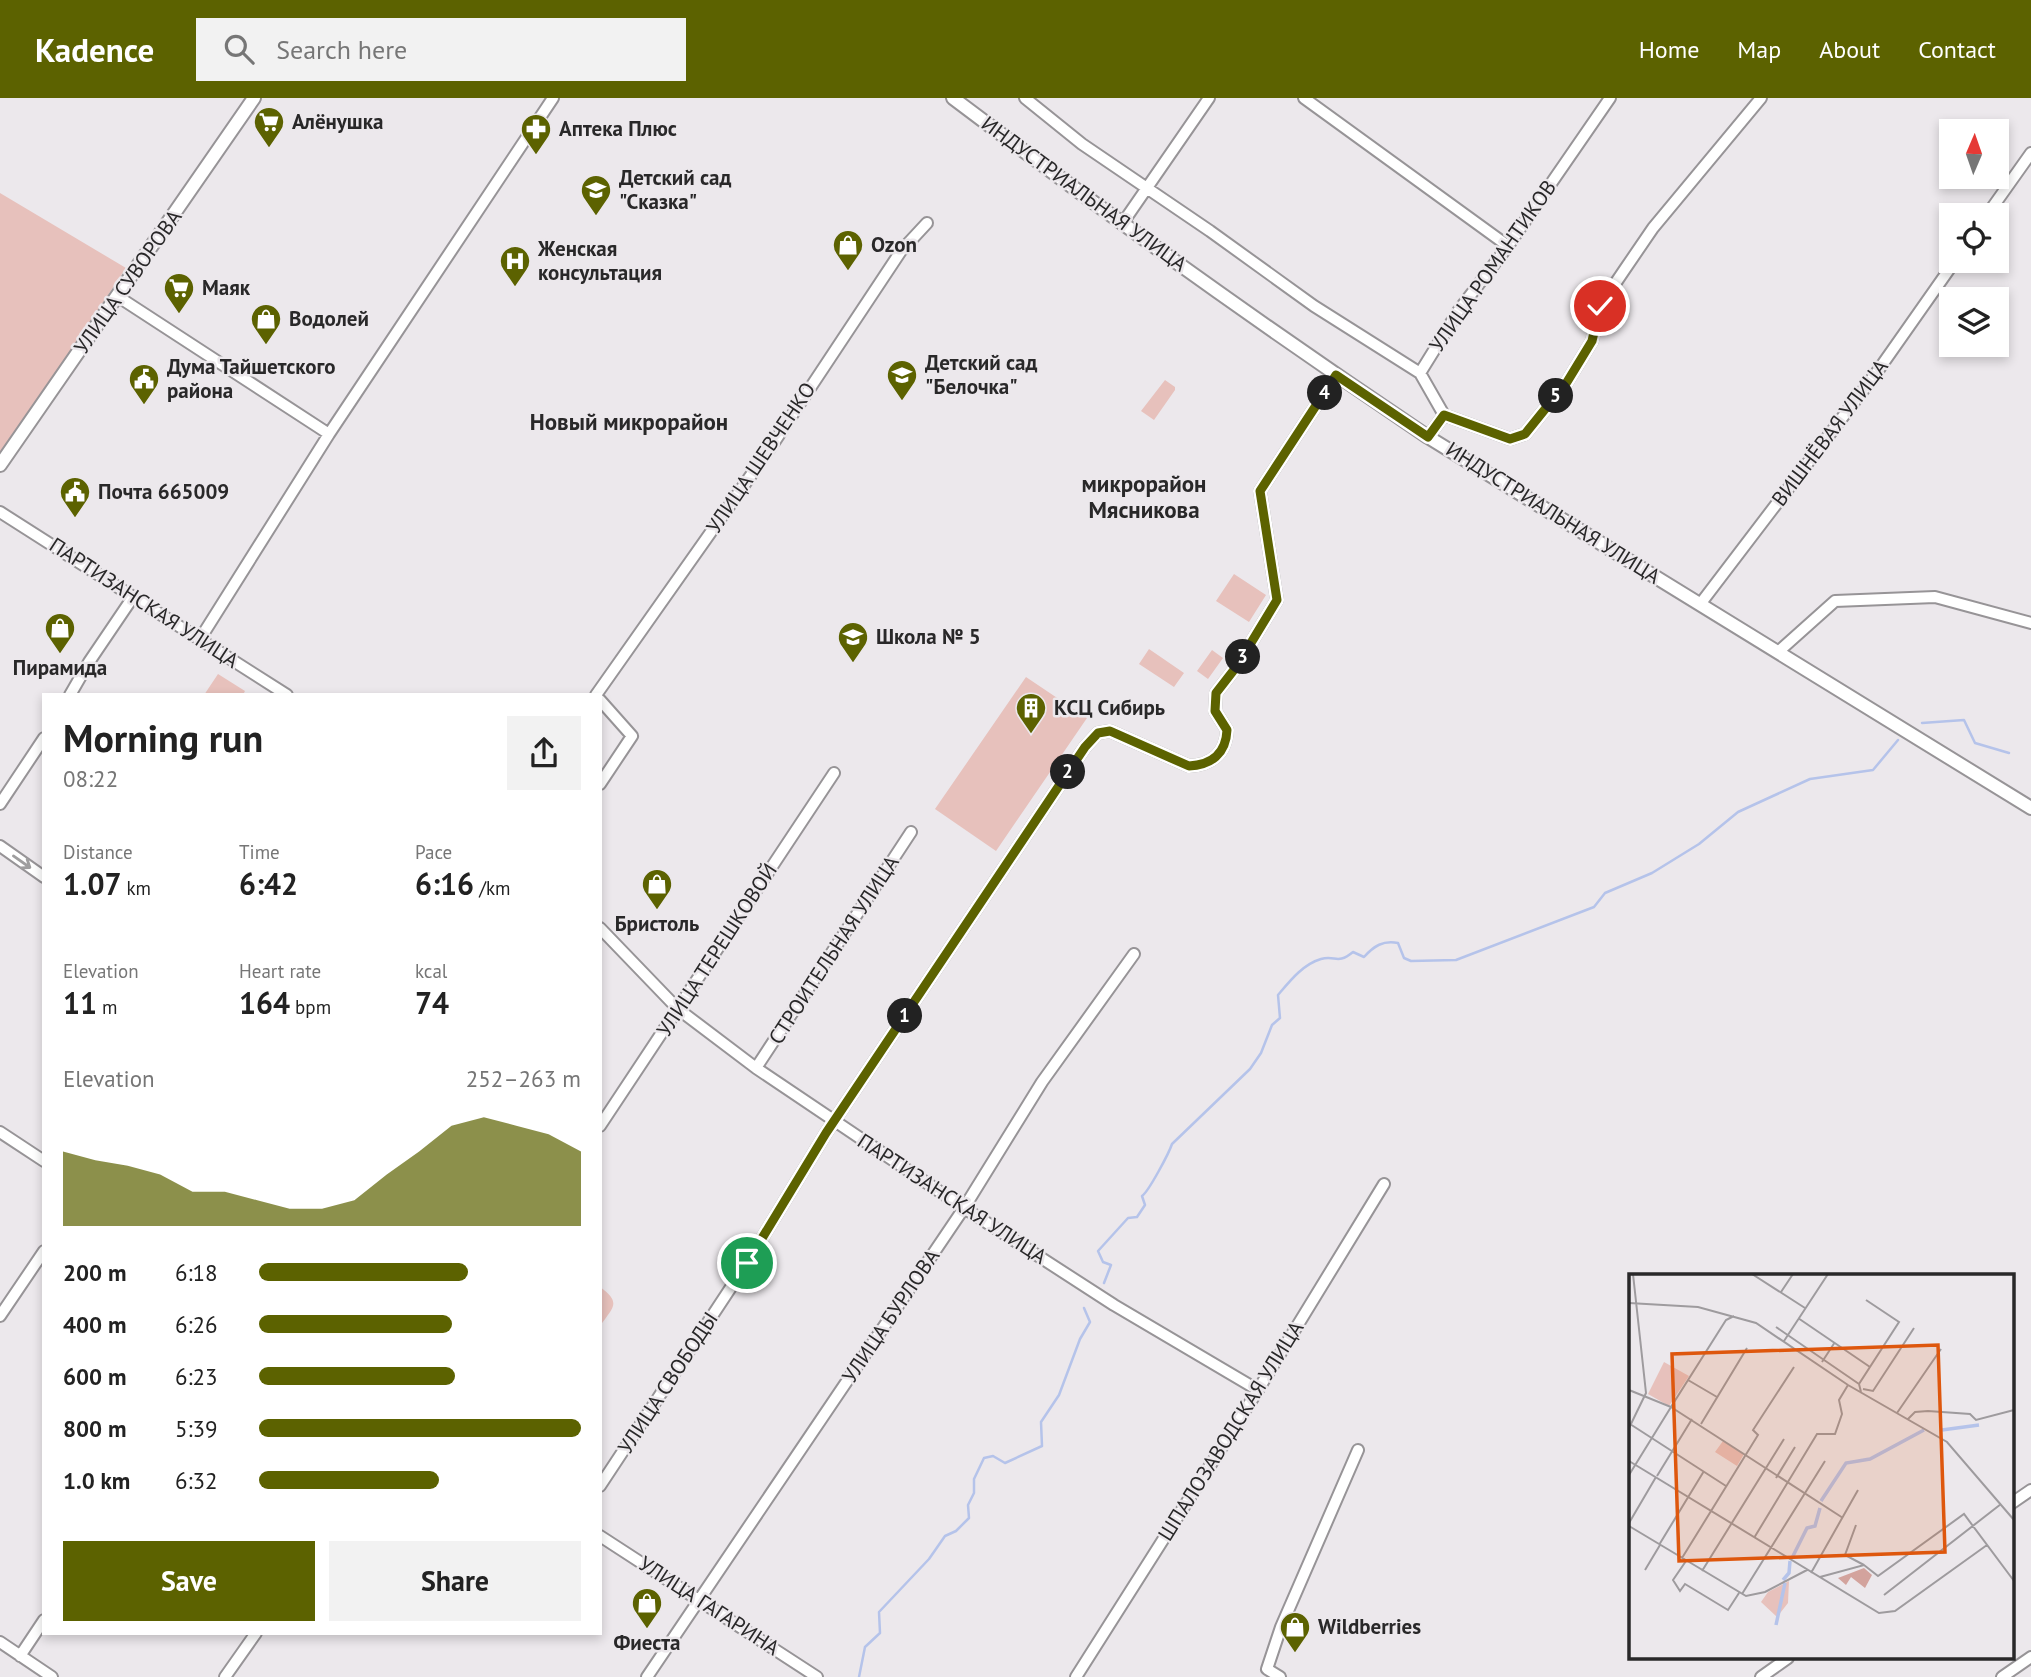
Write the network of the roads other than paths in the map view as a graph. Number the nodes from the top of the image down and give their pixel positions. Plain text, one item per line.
1 (254, 98) edge
2 (553, 98) edge
3 (953, 98) edge
4 (1025, 98) edge
5 (1209, 98) edge
6 (1304, 98) edge
7 (1610, 98) edge
8 (1761, 98) edge
9 (2031, 153) edge
10 (1148, 188) junction
11 (1996, 203) edge
12 (927, 223) dead end
13 (1122, 224) junction
14 (1508, 246) junction
15 (1947, 273) edge
16 (117, 296) junction
17 (1420, 373) junction
18 (1336, 375) junction
19 (1444, 415) junction
20 (329, 434) junction
21 (1428, 437) junction
22 (0, 465) edge
23 (0, 512) edge
24 (133, 597) junction
25 (1701, 603) junction
26 (2031, 623) edge
27 (200, 639) junction
28 (1778, 652) junction
29 (71, 693) edge
30 (284, 693) edge
31 (597, 693) edge
32 (602, 702) edge
33 (42, 741) edge
34 (834, 773) dead end
35 (602, 780) edge
36 (0, 804) edge
37 (2031, 808) edge
38 (911, 832) dead end
39 (0, 846) edge
40 (42, 876) edge
41 (602, 930) edge
42 (1134, 954) dead end
43 (678, 1009) junction
44 (756, 1068) junction
45 (835, 1121) junction
46 (602, 1123) edge
47 (0, 1132) edge
48 (42, 1160) edge
49 (1384, 1184) dead end
50 (964, 1208) junction
51 (42, 1254) edge
52 (0, 1316) edge
53 (1258, 1390) junction
54 (1357, 1450) dead end
55 (602, 1483) edge
56 (2031, 1490) edge
57 (2014, 1502) edge
58 (602, 1537) edge
59 (698, 1600) junction
60 (42, 1623) edge
61 (255, 1635) edge
62 (0, 1643) edge
63 (20, 1656) junction
64 (2031, 1657) edge
65 (1785, 1660) edge
66 (52, 1677) edge
67 (225, 1677) edge
68 (647, 1677) edge
69 (817, 1677) edge
70 (1076, 1677) edge
71 (1280, 1677) edge
72 (1761, 1677) edge
73 (2002, 1677) edge

1 - 16 street, УЛИЦА СУВОРОВА
2 - 20 street
3 - 13 street, ИНДУСТРИАЛЬНАЯ УЛИЦА
4 - 10 street, ИНДУСТРИАЛЬНАЯ УЛИЦА
5 - 10 street
6 - 14 street
7 - 14 street, УЛИЦА РОМАНТИКОВ
8 - 19 street
9 - 11 street
10 - 13 street
10 - 17 street, ИНДУСТРИАЛЬНАЯ УЛИЦА
12 - 31 street, УЛИЦА ШЕВЧЕНКО
13 - 18 street, ИНДУСТРИАЛЬНАЯ УЛИЦА
14 - 17 street, УЛИЦА РОМАНТИКОВ
15 - 25 street, ВИШНЁВАЯ УЛИЦА
16 - 20 street
16 - 22 street, УЛИЦА СУВОРОВА
17 - 19 street, УЛИЦА РОМАНТИКОВ
18 - 21 street, ИНДУСТРИАЛЬНАЯ УЛИЦА
18 - 45 street, УЛИЦА СВОБОДЫ
19 - 21 street
20 - 27 street
21 - 25 street, ИНДУСТРИАЛЬНАЯ УЛИЦА
23 - 24 street, ПАРТИЗАНСКАЯ УЛИЦА
24 - 27 street, ПАРТИЗАНСКАЯ УЛИЦА
24 - 29 street
25 - 28 street, ИНДУСТРИАЛЬНАЯ УЛИЦА
26 - 28 street
27 - 30 street, ПАРТИЗАНСКАЯ УЛИЦА
28 - 37 street, ИНДУСТРИАЛЬНАЯ УЛИЦА
32 - 35 street
33 - 36 street
34 - 43 street, УЛИЦА ТЕРЕШКОВОЙ
38 - 44 street, СТРОИТЕЛЬНАЯ УЛИЦА
39 -> 40 street
41 - 43 street, ПАРТИЗАНСКАЯ УЛИЦА
42 - 50 street, УЛИЦА БУРЛОВА
43 - 44 street, ПАРТИЗАНСКАЯ УЛИЦА
43 - 46 street, УЛИЦА ТЕРЕШКОВОЙ
44 - 45 street, ПАРТИЗАНСКАЯ УЛИЦА
45 - 50 street, ПАРТИЗАНСКАЯ УЛИЦА
45 - 55 street, УЛИЦА СВОБОДЫ
47 - 48 street
49 - 53 street, ШПАЛОЗАВОДСКАЯ УЛИЦА
50 - 53 street, ПАРТИЗАНСКАЯ УЛИЦА
50 - 59 street, УЛИЦА БУРЛОВА
51 - 52 street
53 - 70 street, ШПАЛОЗАВОДСКАЯ УЛИЦА
54 - 71 street
56 - 57 street
58 - 59 street, УЛИЦА ГАГАРИНА
59 - 68 street, УЛИЦА БУРЛОВА
59 - 69 street, УЛИЦА ГАГАРИНА
60 - 63 street
61 - 67 street
62 - 63 street
63 - 66 street
64 - 73 street
65 - 72 street

